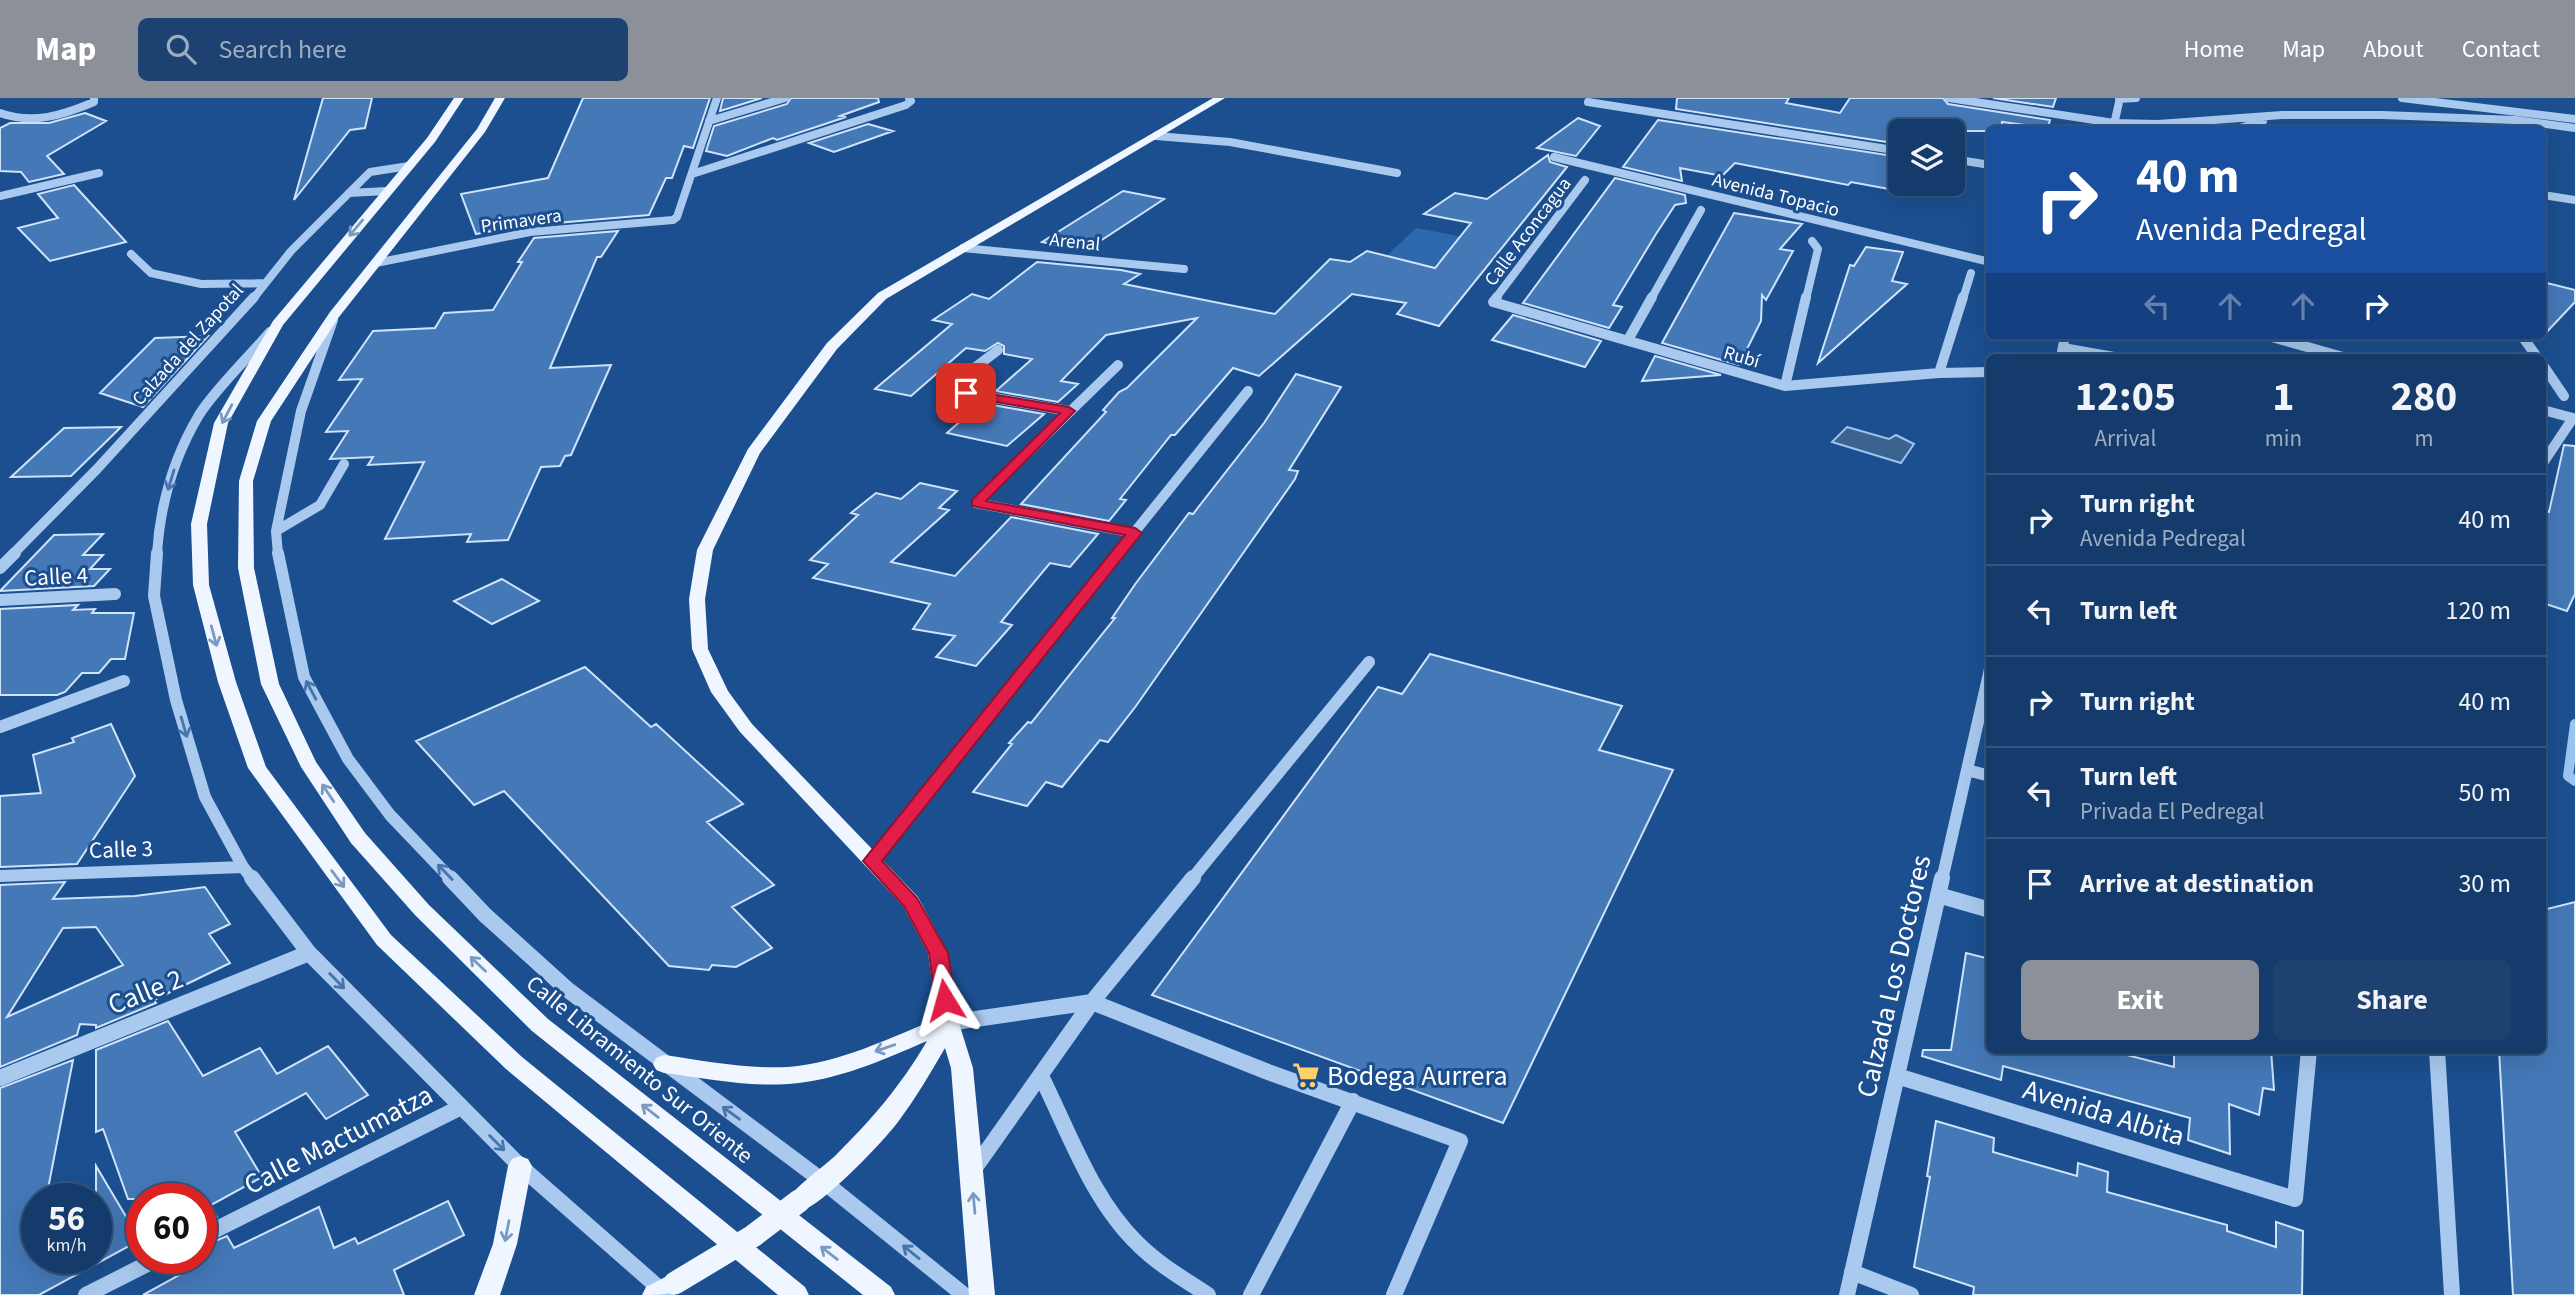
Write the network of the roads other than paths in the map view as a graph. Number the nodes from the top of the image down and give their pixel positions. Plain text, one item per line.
1 (94, 98) edge
2 (459, 98) edge
3 (500, 98) edge
4 (717, 98) edge
5 (785, 98) edge
6 (1220, 98) edge
7 (1949, 98) edge
8 (2136, 98) edge
9 (2402, 98) edge
10 (2469, 98) edge
11 (910, 99) edge
12 (2119, 99) edge
13 (1588, 102) dead end
14 (2460, 102) edge
15 (2575, 110) edge
16 (0, 113) edge
17 (2282, 115) junction
18 (2575, 119) edge
19 (709, 121) junction
20 (2113, 126) edge
21 (2246, 126) edge
22 (2575, 128) edge
23 (1156, 136) junction
24 (1888, 149) edge
25 (1554, 157) dead end
26 (1965, 161) edge
27 (1986, 164) edge
28 (409, 166) junction
29 (99, 173) dead end
30 (1397, 173) dead end
31 (692, 174) junction
32 (1586, 180) dead end
33 (387, 191) junction
34 (349, 193) junction
35 (2546, 195) edge
36 (0, 196) edge
37 (2575, 200) edge
38 (1701, 210) dead end
39 (673, 220) joint
40 (1812, 241) dead end
41 (963, 248) junction
42 (131, 254) dead end
43 (1986, 261) edge
44 (376, 263) junction
45 (1184, 269) dead end
46 (1971, 274) dead end
47 (265, 283) junction
48 (1493, 302) joint
49 (334, 315) junction
50 (277, 324) junction
51 (1628, 340) junction
52 (2282, 340) edge
53 (998, 350) dead end
54 (2062, 352) edge
55 (2083, 354) edge
56 (2332, 354) edge
57 (1118, 365) dead end
58 (2546, 369) edge
59 (1986, 372) edge
60 (1939, 373) junction
61 (1785, 386) junction
62 (1248, 391) dead end
63 (2564, 396) dead end
64 (1069, 411) junction
65 (2546, 411) edge
66 (2546, 458) edge
67 (344, 464) dead end
68 (276, 531) junction
69 (1135, 533) junction
70 (0, 568) edge
71 (115, 594) dead end
72 (0, 600) edge
73 (1368, 662) dead end
74 (124, 681) dead end
75 (1986, 686) edge
76 (0, 727) edge
77 (1966, 770) junction
78 (1986, 775) edge
79 (872, 861) junction
80 (243, 867) junction
81 (0, 876) edge
82 (1938, 895) junction
83 (1986, 909) edge
84 (309, 953) junction
85 (1092, 1002) junction
86 (948, 1023) junction
87 (2309, 1054) edge
88 (2437, 1054) edge
89 (664, 1064) junction
90 (1041, 1076) junction
91 (1897, 1076) junction
92 (0, 1078) edge
93 (1353, 1101) junction
94 (461, 1107) junction
95 (520, 1166) junction
96 (972, 1172) junction
97 (824, 1181) junction
98 (217, 1229) edge
99 (1852, 1272) junction
100 (127, 1274) edge
101 (665, 1291) edge
102 (86, 1295) edge
103 (487, 1295) edge
104 (796, 1295) edge
105 (882, 1295) edge
106 (964, 1295) edge
107 (982, 1295) edge
108 (1208, 1295) edge
109 (1251, 1295) edge
110 (1394, 1295) edge
111 (1847, 1295) edge
112 (1911, 1295) edge
113 (2452, 1295) edge

1 - 16 street
2 - 28 main road
3 - 44 main road, Calle Libramiento Sur Oriente
4 - 19 street
5 - 19 street
6 - 23 main road
7 - 20 street
8 - 12 street
9 - 14 street
10 - 15 street
11 - 31 street
12 - 20 street
13 - 24 street
14 - 18 street
17 - 20 street
17 - 21 street
17 - 22 street
19 - 31 street
23 - 30 street
23 - 41 main road
25 - 43 street, Avenida Topacio
26 - 27 street
28 - 33 main road
28 - 34 street, Calzada del Zapotal
29 - 36 street
31 - 39 street
32 - 48 street, Calle Aconcagua
33 - 34 street
33 -> 50 main road
34 - 47 street, Calzada del Zapotal
35 - 37 street
38 - 51 street
39 - 44 street, Primavera
40 - 61 street
41 - 45 street, Arenal
41 - 79 main road
42 - 47 street
44 - 49 main road, Calle Libramiento Sur Oriente
46 - 60 street
47 - 70 street, Calzada del Zapotal
48 - 51 street, Rubí
49 - 68 street
105 -> 49 main road, Calle Libramiento Sur Oriente
50 -> 80 street
50 -> 104 main road
51 - 61 street, Rubí
52 - 56 street
53 - 64 street
54 - 55 street
57 - 64 street
58 - 63 street
59 - 60 street, Rubí
60 - 61 street, Rubí
62 - 69 street
64 - 69 street
65 - 66 street
67 - 68 street
89 -> 68 street
69 - 79 street
71 - 72 street, Calle 4
73 - 85 street
74 - 76 street
75 - 77 street, Calzada Los Doctores
77 - 78 street
77 - 82 street, Calzada Los Doctores
79 - 86 main road
80 - 81 street, Calle 3
80 - 84 street
82 - 83 street
82 - 91 street, Calzada Los Doctores
84 - 92 street, Calle 2
84 -> 94 street
85 - 86 street
85 - 90 street
85 - 93 street
86 -> 89 main road
86 - 96 main road
86 - 97 main road
87 - 91 street, Avenida Albita
88 - 113 street
97 -> 89 street
90 - 96 street
90 - 108 street
91 - 99 street, Calzada Los Doctores
93 - 109 street
93 - 110 street
94 -> 95 street
94 - 98 street, Calle Mactumatza
95 - 101 street
95 -> 103 main road
107 -> 96 main road
97 - 101 main road, bridge
106 -> 97 street
99 - 111 street, Calzada Los Doctores
99 - 112 street
100 - 102 street

